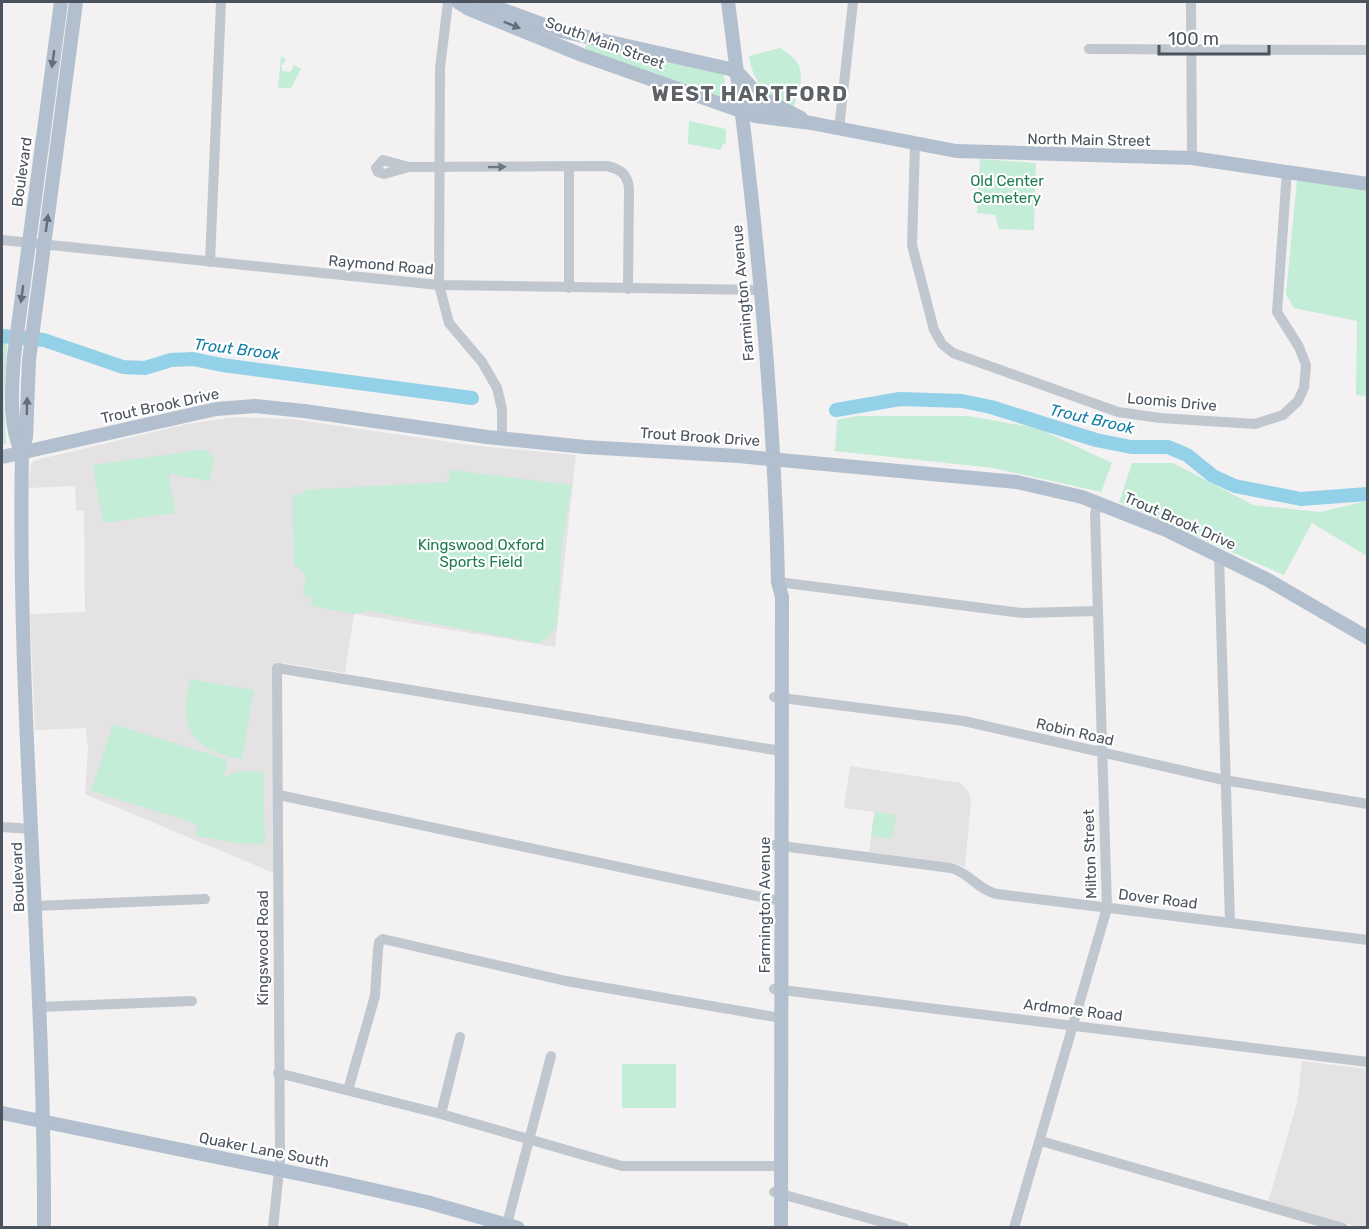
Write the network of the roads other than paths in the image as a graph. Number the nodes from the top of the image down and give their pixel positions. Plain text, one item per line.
1 (221, 2) edge
2 (448, 2) edge
3 (458, 2) edge
4 (481, 2) edge
5 (728, 2) edge
6 (853, 2) edge
7 (1191, 2) edge
8 (61, 4) edge
9 (76, 5) edge
10 (1089, 49) dead end
11 (1368, 50) edge
12 (1191, 51) junction
13 (737, 73) junction
14 (742, 113) junction
15 (45, 121) junction
16 (60, 123) junction
17 (811, 123) junction
18 (839, 129) junction
19 (915, 145) junction
20 (1192, 158) junction
21 (409, 167) dead end
22 (439, 167) junction
23 (569, 167) junction
24 (1287, 171) junction
25 (1368, 184) edge
26 (2, 240) edge
27 (29, 243) junction
28 (44, 244) junction
29 (210, 262) junction
30 (439, 285) junction
31 (569, 288) junction
32 (628, 290) junction
33 (759, 290) junction
34 (28, 366) junction
35 (13, 370) junction
36 (502, 438) junction
37 (22, 453) junction
38 (2, 457) edge
39 (773, 460) junction
40 (1098, 503) junction
41 (1219, 555) junction
42 (778, 582) junction
43 (1098, 611) junction
44 (1368, 638) edge
45 (778, 697) junction
46 (777, 750) junction
47 (1103, 754) junction
48 (1224, 780) junction
49 (279, 795) junction
50 (1368, 804) edge
51 (2, 827) edge
52 (32, 829) junction
53 (778, 845) junction
54 (205, 899) dead end
55 (777, 900) junction
56 (35, 906) junction
57 (1107, 908) junction
58 (1230, 922) junction
59 (1368, 940) edge
60 (778, 989) junction
61 (192, 1001) dead end
62 (39, 1007) junction
63 (778, 1017) junction
64 (1073, 1025) junction
65 (460, 1037) dead end
66 (551, 1056) dead end
67 (1368, 1062) edge
68 (278, 1073) junction
69 (348, 1090) junction
70 (2, 1113) edge
71 (441, 1114) junction
72 (44, 1122) junction
73 (528, 1139) junction
74 (1041, 1141) junction
75 (777, 1166) junction
76 (280, 1170) junction
77 (778, 1192) junction
78 (513, 1226) edge
79 (44, 1227) edge
80 (273, 1227) edge
81 (774, 1227) edge
82 (782, 1227) edge
83 (904, 1227) edge
84 (1014, 1227) edge
85 (1343, 1227) edge

1 - 29 street
2 - 22 street
3 -> 14 main road, South Main Street
4 - 13 main road, South Main Street
5 - 13 main road, Farmington Avenue
6 - 18 street
7 - 12 street
8 - 9 main road
8 -> 15 main road, Boulevard
9 - 16 main road, Boulevard
10 - 12 street
11 - 12 street
12 - 20 street
13 - 14 main road, Farmington Avenue
13 - 17 main road, North Main Street
14 - 17 main road, North Main Street
14 - 33 main road, Farmington Avenue
15 - 16 main road
15 - 27 main road, Boulevard
28 -> 16 main road, Boulevard
17 - 18 main road, North Main Street
18 - 19 main road, North Main Street
19 - 20 main road, North Main Street
19 - 24 street, Loomis Drive
20 - 24 main road, North Main Street
21 - 22 street
22 -> 23 street
22 - 30 street
23 - 31 street
23 - 32 street
24 - 25 main road, North Main Street
26 - 27 street, Raymond Road
27 - 28 street, Raymond Road
27 -> 35 main road, Boulevard
28 - 29 street, Raymond Road
28 - 34 main road, Boulevard
29 - 30 street, Raymond Road
30 - 31 street, Raymond Road
30 - 36 street
31 - 32 street, Raymond Road
32 - 33 street, Raymond Road
33 - 39 main road, Farmington Avenue
34 - 35 main road
37 -> 34 main road, Boulevard
35 - 37 main road, Boulevard
36 - 37 main road, Trout Brook Drive
36 - 39 main road, Trout Brook Drive
37 - 38 main road, Trout Brook Drive
37 - 52 main road, Boulevard
39 - 40 main road, Trout Brook Drive
39 - 42 main road, Farmington Avenue
40 - 41 main road, Trout Brook Drive
40 - 43 street, Milton Street
41 - 44 main road, Trout Brook Drive
41 - 48 street
42 - 43 street
42 - 45 main road, Farmington Avenue
43 - 47 street, Milton Street
45 - 46 main road, Farmington Avenue
45 - 47 street, Robin Road
46 - 49 street, Kingswood Road
46 - 53 main road, Farmington Avenue
47 - 48 street, Robin Road
47 - 57 street, Milton Street
48 - 50 street, Robin Road
48 - 58 street
49 - 55 street
49 - 68 street, Kingswood Road
51 - 52 street
52 - 56 main road, Boulevard
53 - 55 main road, Farmington Avenue
53 - 57 street, Dover Road
54 - 56 street
55 - 60 main road, Farmington Avenue
56 - 62 main road, Boulevard
57 - 58 street, Dover Road
57 - 64 street, Milton Street
58 - 59 street, Dover Road
60 - 63 main road, Farmington Avenue
60 - 64 street, Ardmore Road
61 - 62 street
62 - 72 main road, Boulevard
63 - 69 street
63 - 75 main road, Farmington Avenue
64 - 67 street, Ardmore Road
64 - 74 street, Milton Street
65 - 71 street
66 - 73 street
68 - 69 street
68 - 76 street, Kingswood Road
69 - 71 street
70 - 72 main road, Quaker Lane South
71 - 73 street
72 - 76 main road, Quaker Lane South
72 - 79 main road, Boulevard
73 - 75 street
73 - 78 street
74 - 84 street, Milton Street
74 - 85 street
75 - 77 main road, Farmington Avenue
76 - 78 main road, Quaker Lane South
76 - 80 street, Kingswood Road
77 - 81 main road, Farmington Avenue
77 - 82 main road, Farmington Avenue
77 - 83 street

